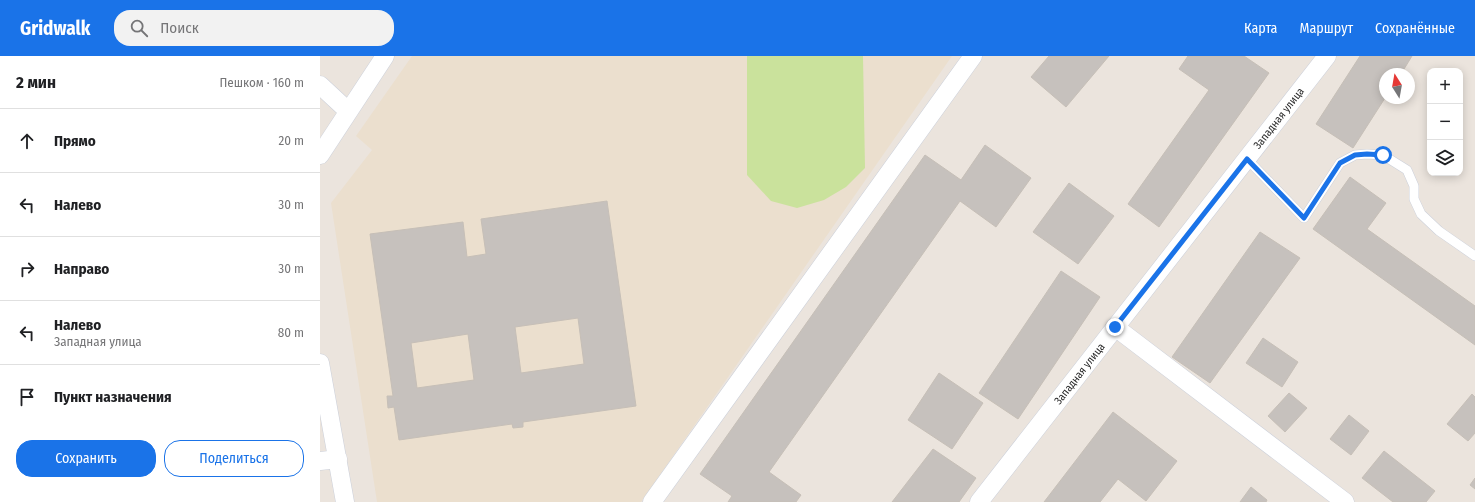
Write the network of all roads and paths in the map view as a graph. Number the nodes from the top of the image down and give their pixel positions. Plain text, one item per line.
1 (385, 56) edge
2 (973, 56) edge
3 (1327, 56) edge
4 (320, 85) edge
5 (348, 111) junction
6 (320, 155) edge
7 (1247, 159) junction
8 (1475, 256) edge
9 (1115, 327) junction
10 (320, 363) edge
11 (338, 459) junction
12 (320, 461) edge
13 (1335, 497) edge
14 (345, 502) edge
15 (652, 502) edge
16 (978, 502) edge

1 - 5 street
2 - 15 street
3 - 7 street, Западная улица
4 - 5 street
5 - 6 street
7 - 8 lane
7 - 9 street, Западная улица
9 - 13 street
9 - 16 street, Западная улица
10 - 11 street
11 - 12 street
11 - 14 street

